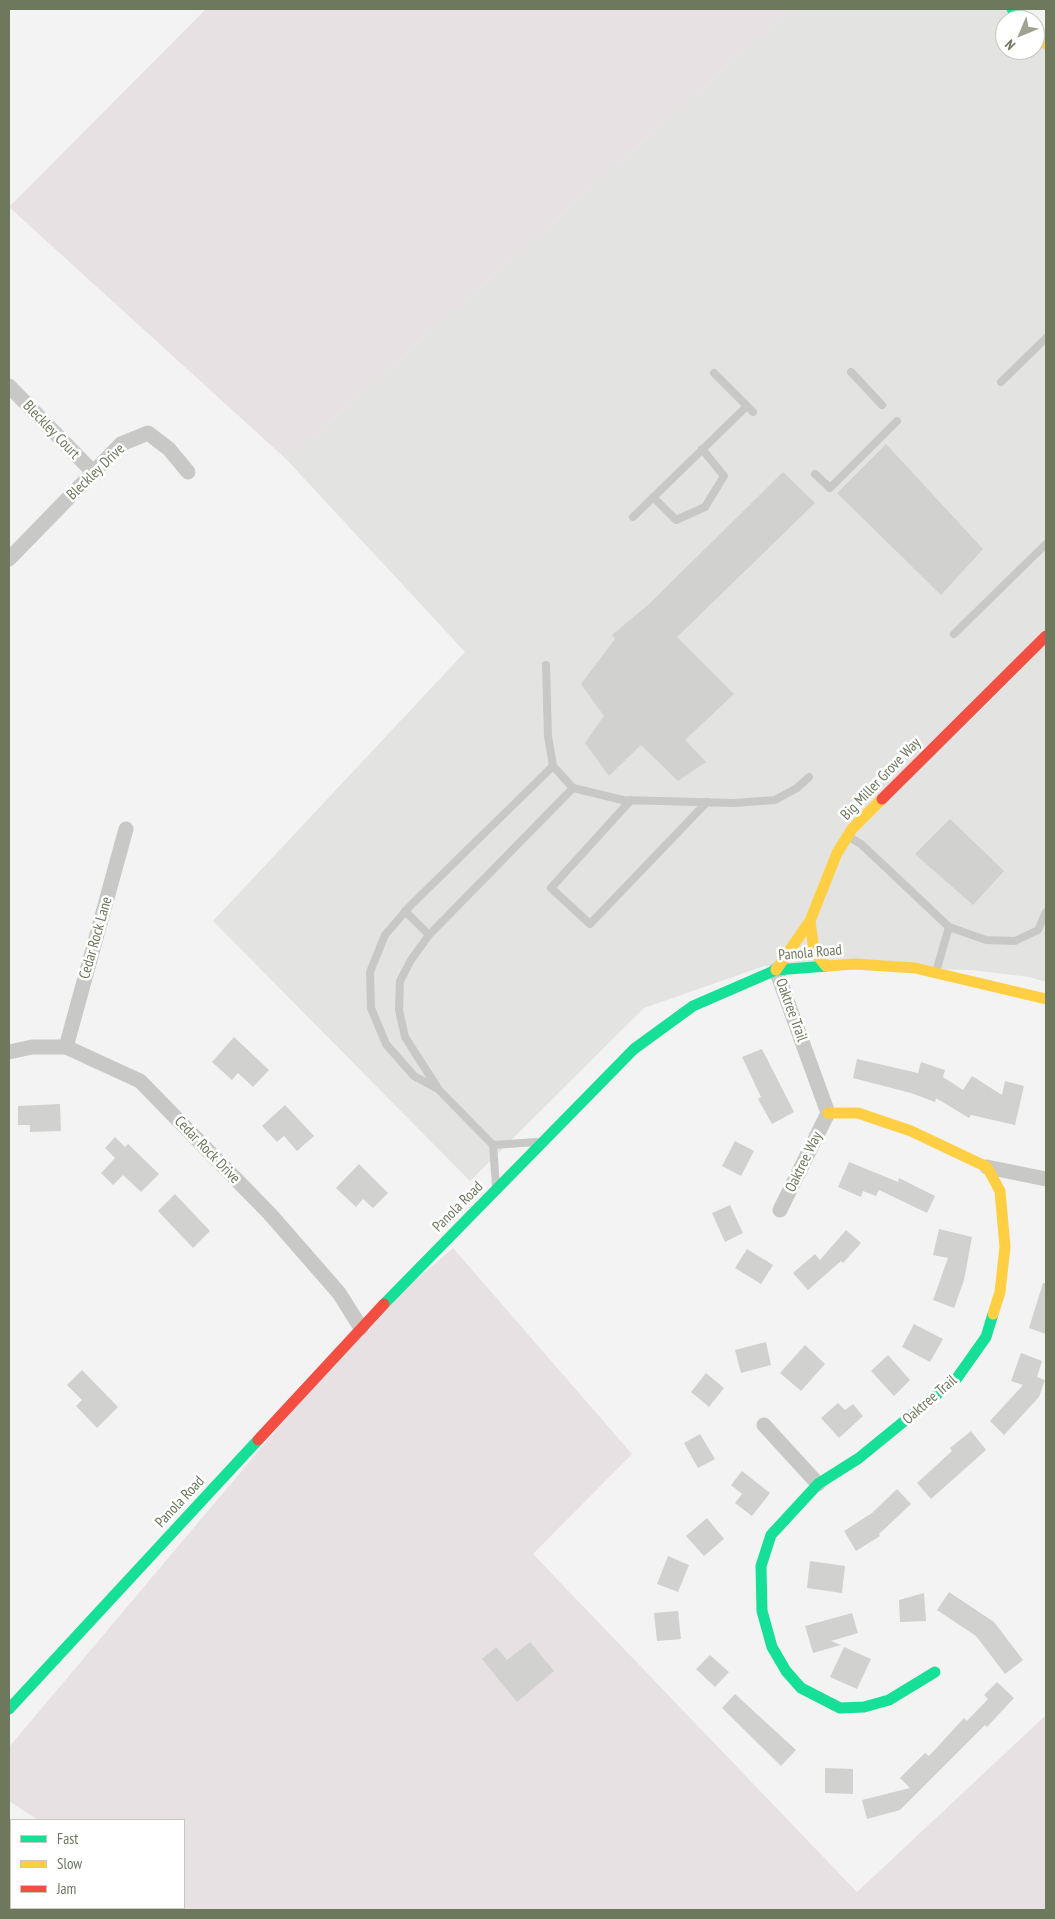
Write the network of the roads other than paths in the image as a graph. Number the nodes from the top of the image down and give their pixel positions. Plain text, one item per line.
1 (1046, 338) edge
2 (851, 372) dead end
3 (714, 373) dead end
4 (1001, 382) dead end
5 (9, 386) edge
6 (882, 405) dead end
7 (747, 406) junction
8 (753, 412) dead end
9 (897, 421) dead end
10 (702, 450) junction
11 (188, 472) dead end
12 (94, 474) junction
13 (815, 474) dead end
14 (653, 497) junction
15 (634, 517) dead end
16 (1046, 544) edge
17 (9, 559) edge
18 (954, 634) dead end
19 (1046, 636) edge
20 (546, 665) dead end
21 (553, 766) junction
22 (809, 777) dead end
23 (574, 788) junction
24 (631, 800) junction
25 (707, 802) junction
26 (126, 829) dead end
27 (848, 836) junction
28 (405, 912) junction
29 (1046, 912) edge
30 (810, 921) junction
31 (949, 927) junction
32 (429, 935) junction
33 (826, 966) junction
34 (776, 970) junction
35 (936, 973) junction
36 (1046, 999) edge
37 (66, 1047) junction
38 (9, 1052) edge
39 (439, 1090) junction
40 (828, 1113) junction
41 (544, 1141) junction
42 (493, 1145) junction
43 (987, 1167) junction
44 (1046, 1179) edge
45 (496, 1190) junction
46 (780, 1210) dead end
47 (360, 1328) junction
48 (764, 1425) dead end
49 (818, 1484) junction
50 (934, 1672) dead end
51 (9, 1709) edge

1 - 4 lane
2 - 6 lane
3 - 7 lane
5 - 12 street, Bleckley Court
7 - 8 lane
7 - 10 lane
9 - 13 lane
10 - 14 lane
10 - 14 lane
11 - 12 street, Bleckley Drive
12 - 17 street, Bleckley Drive
14 - 15 lane
16 - 18 lane
19 - 27 street, Big Miller Grove Way
20 - 21 lane
21 - 23 lane
21 - 28 lane
22 - 25 lane
23 - 24 lane
23 - 32 lane
24 - 25 lane
24 - 25 lane
26 - 37 street, Cedar Rock Lane
27 - 30 street, Big Miller Grove Way
27 - 31 lane
28 - 32 lane
28 - 39 lane
29 - 31 lane
30 - 33 street
30 - 34 street, Big Miller Grove Way
31 - 35 lane
32 - 39 lane
33 - 34 street, Panola Road
33 - 35 street, Panola Road
34 - 40 street, Oaktree Trail
34 - 41 street, Panola Road
35 - 36 street, Panola Road
37 - 38 street, Cedar Rock Drive
37 - 47 street, Cedar Rock Drive
39 - 42 lane
40 - 43 street
40 - 46 street, Oaktree Way
41 - 42 lane
41 - 45 street, Panola Road
42 - 45 lane
43 - 44 street
43 - 49 street, Oaktree Trail
45 - 47 street, Panola Road
47 - 51 street, Panola Road
48 - 49 street
49 - 50 street, Oaktree Trail

